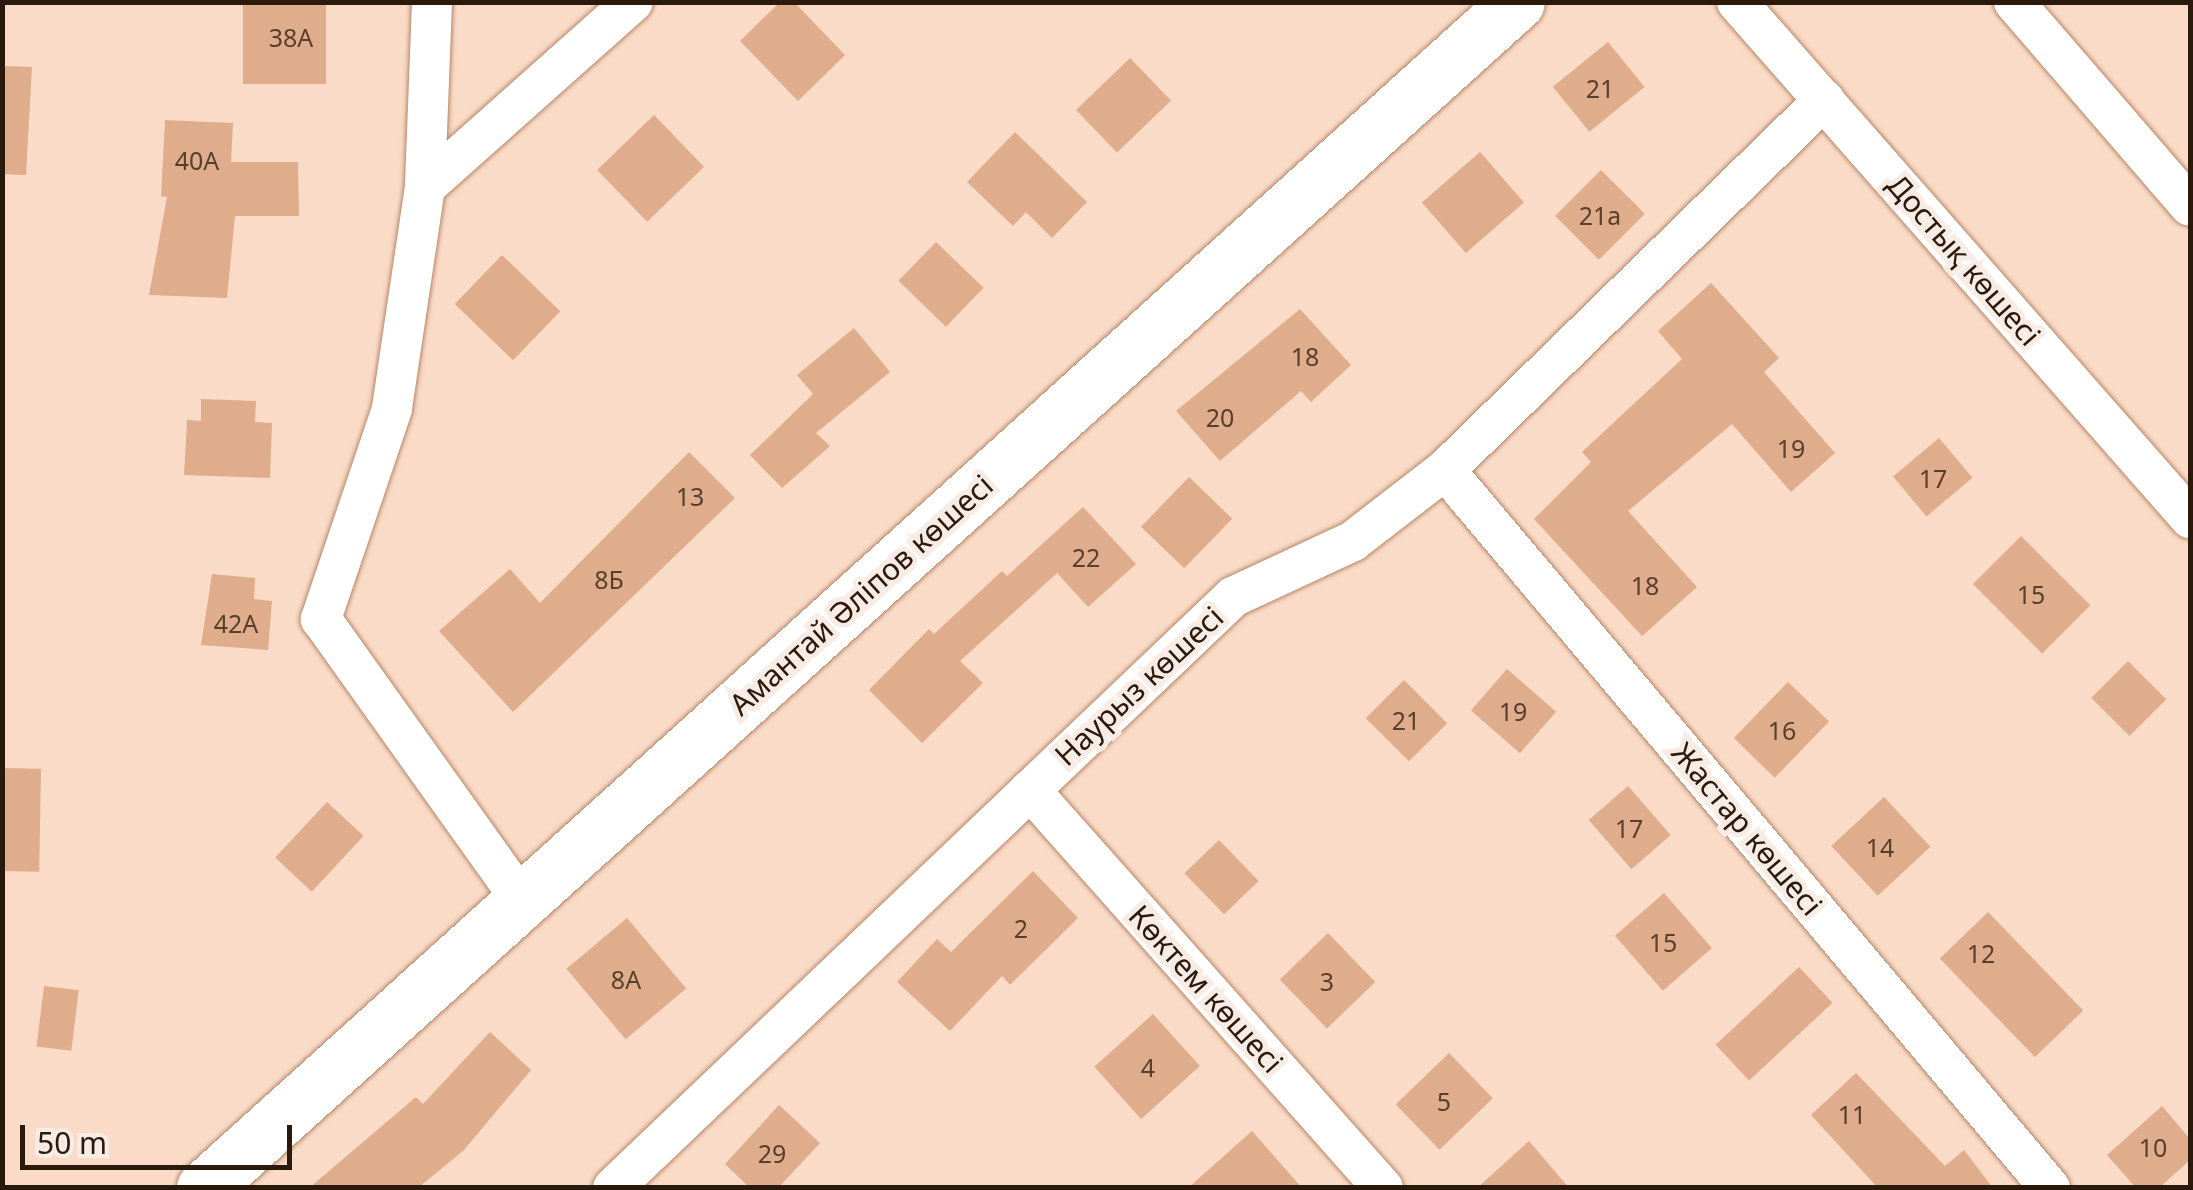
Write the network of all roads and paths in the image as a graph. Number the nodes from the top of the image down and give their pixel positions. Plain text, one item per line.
1 (432, 2) edge
2 (633, 2) edge
3 (1517, 2) edge
4 (1737, 2) edge
5 (2014, 2) edge
6 (1824, 100) junction
7 (425, 187) junction
8 (2190, 206) edge
9 (1445, 470) junction
10 (2190, 518) edge
11 (1030, 790) junction
12 (522, 900) junction
13 (204, 1188) edge
14 (613, 1188) edge
15 (1383, 1188) edge
16 (2050, 1188) edge

1 - 7 street
2 - 7 street
3 - 12 main road, Амантай Әліпов көшесі
4 - 6 street, Достық көшесі
5 - 8 street
6 - 9 street, Наурыз көшесі
6 - 10 street, Достық көшесі
7 - 12 street
9 - 11 street, Наурыз көшесі
9 - 16 street, Жастар көшесі
11 - 14 street, Наурыз көшесі
11 - 15 street, Көктем көшесі
12 - 13 main road, Амантай Әліпов көшесі

